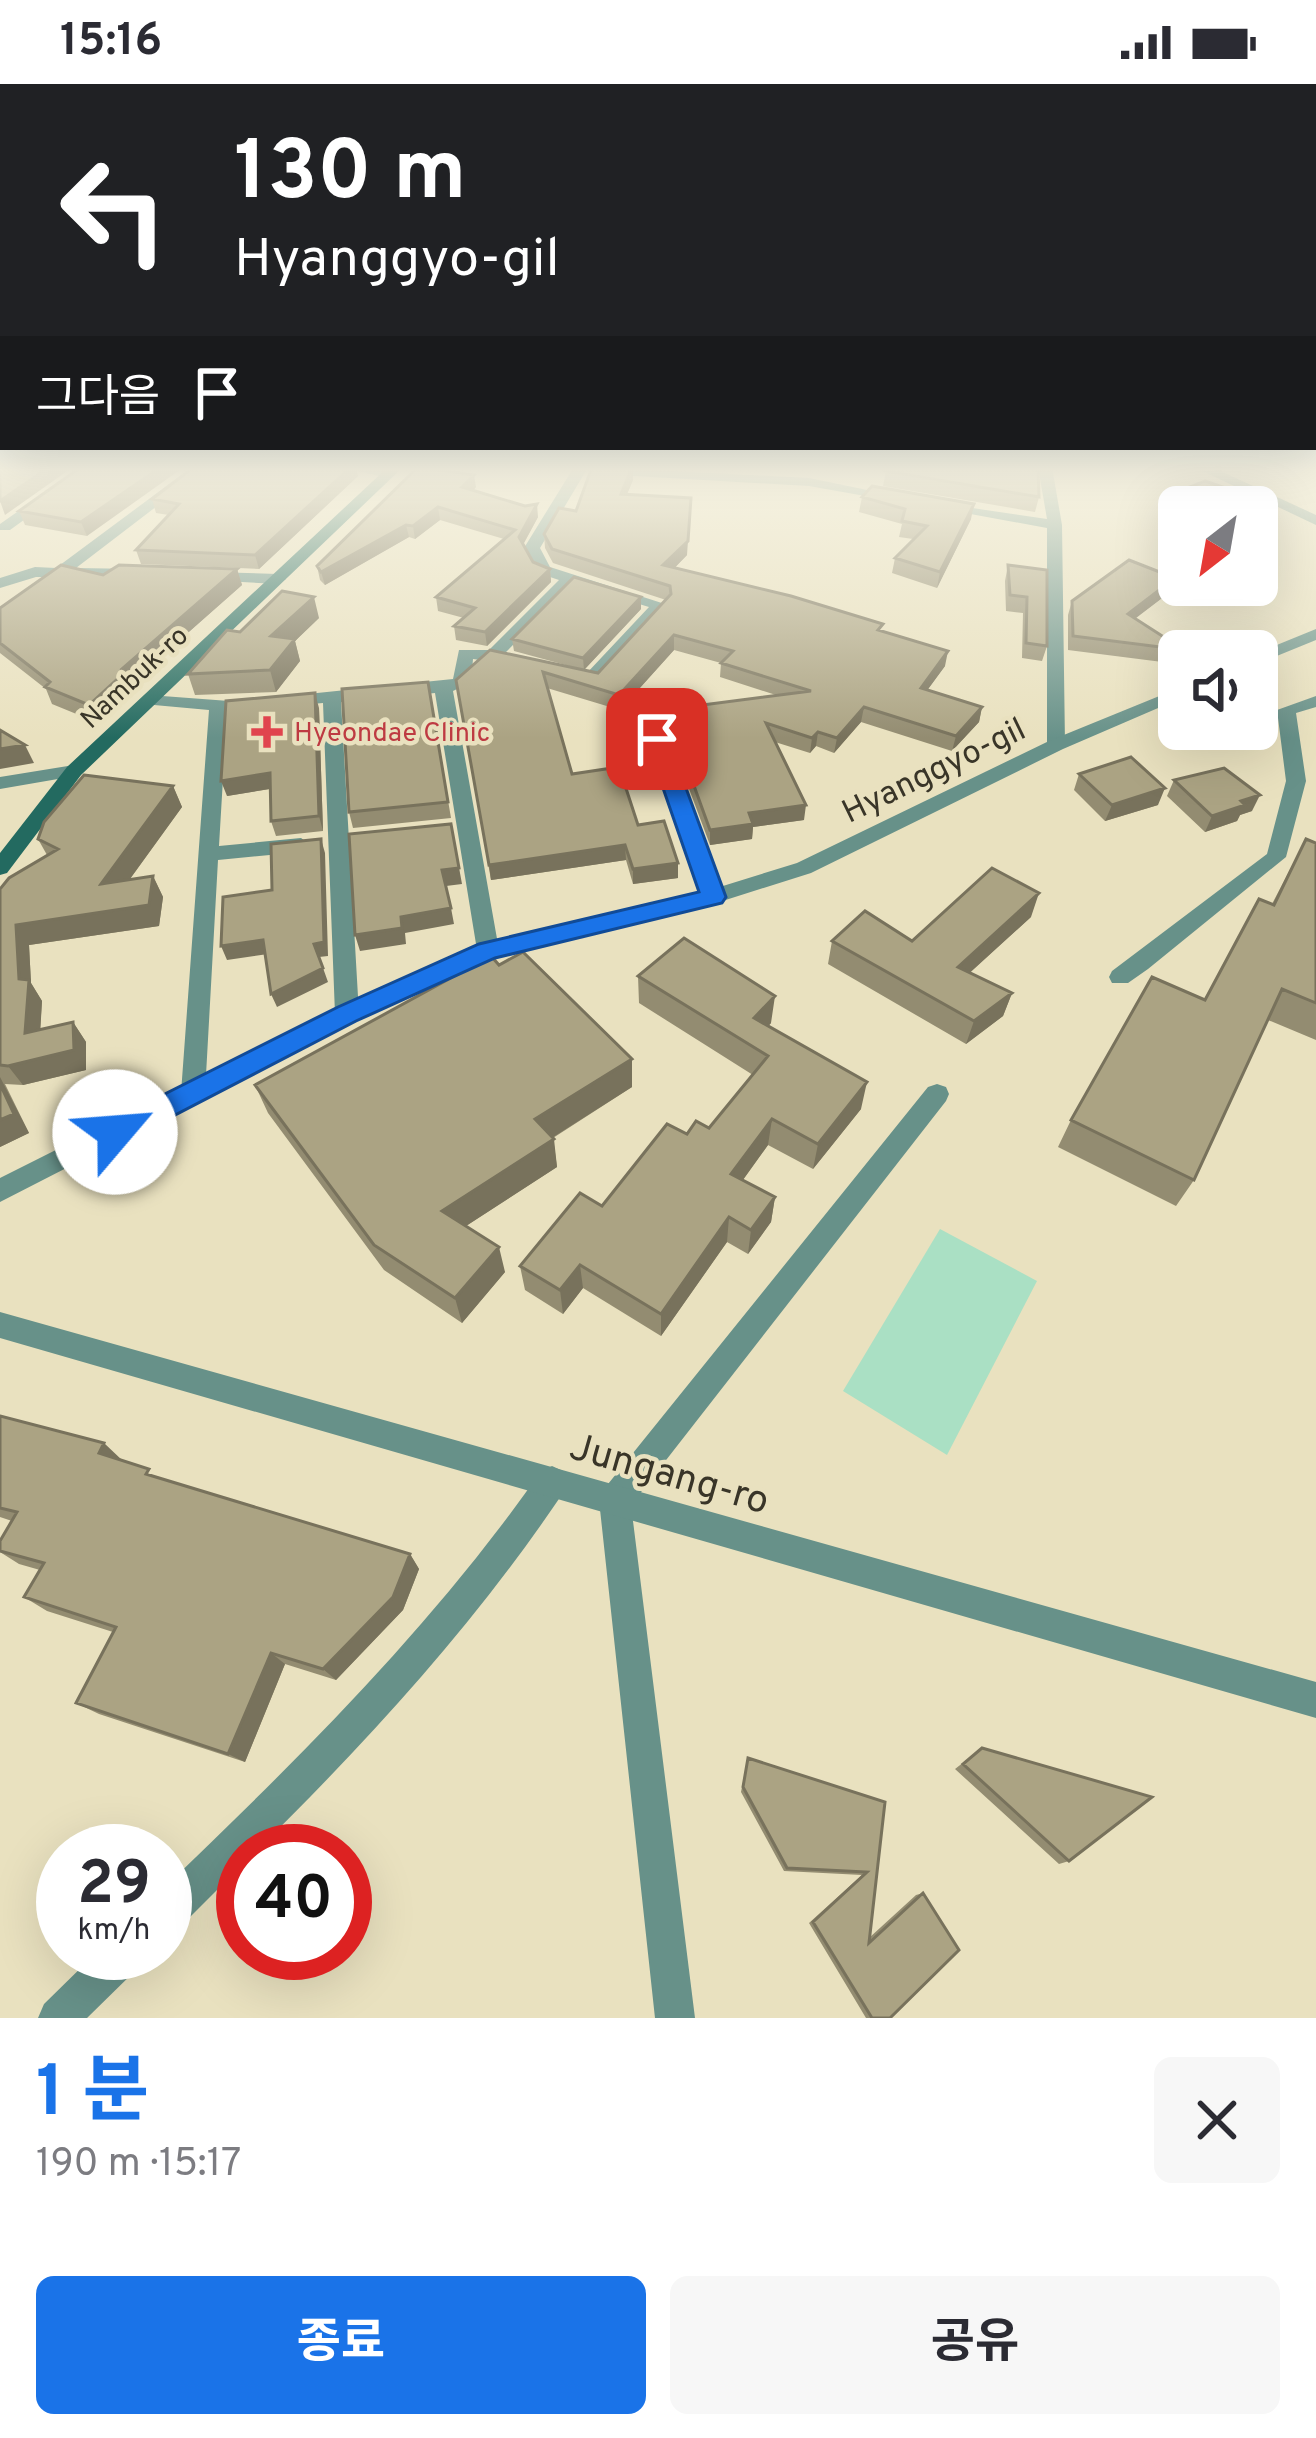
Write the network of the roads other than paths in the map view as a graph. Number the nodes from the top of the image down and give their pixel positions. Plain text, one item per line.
1 (80, 557) edge
2 (301, 557) edge
3 (537, 557) edge
4 (1055, 557) edge
5 (62, 571) junction
6 (170, 575) edge
7 (191, 576) edge
8 (570, 578) junction
9 (278, 579) junction
10 (1, 581) edge
11 (31, 595) edge
12 (1316, 634) edge
13 (1278, 650) edge
14 (493, 655) junction
15 (531, 665) edge
16 (550, 670) edge
17 (443, 687) junction
18 (332, 697) junction
19 (148, 700) junction
20 (1316, 701) edge
21 (1158, 702) edge
22 (263, 703) edge
23 (657, 739) dead end
24 (1057, 745) junction
25 (74, 771) junction
26 (0, 783) edge
27 (349, 839) junction
28 (208, 854) junction
29 (0, 868) edge
30 (713, 897) junction
31 (488, 950) junction
32 (1120, 977) dead end
33 (347, 1014) junction
34 (193, 1093) junction
35 (937, 1094) dead end
36 (0, 1191) edge
37 (0, 1325) edge
38 (552, 1482) junction
39 (615, 1500) junction
40 (1316, 1700) edge
41 (192, 1888) edge
42 (97, 1980) edge
43 (58, 2018) edge
44 (675, 2018) edge

1 - 5 street
2 - 9 main road, Nambuk-ro
3 - 8 street
4 - 24 street
5 - 6 street
5 - 10 street
5 - 11 street
7 - 9 street
8 - 14 street
8 - 16 street
9 - 19 main road, Nambuk-ro
12 - 13 street
14 - 15 street
14 - 17 street
17 - 18 street
17 - 31 street
18 - 22 street
18 - 27 street
19 - 25 main road, Nambuk-ro
19 - 28 street
20 - 32 street
21 - 24 street, Hyanggyo-gil
23 - 30 street
24 - 30 street, Hyanggyo-gil
25 - 26 street, Nambuk-ro
25 - 29 main road, Nambuk-ro
27 - 28 street
27 - 33 street
28 - 34 street
30 - 31 street, Hyanggyo-gil
31 - 33 street, Hyanggyo-gil
33 - 34 street, Hyanggyo-gil
34 - 36 street, Hyanggyo-gil
35 - 39 street
37 - 38 street, Jungang-ro
38 - 39 street, Jungang-ro
38 - 41 street
39 - 40 street, Jungang-ro
39 - 44 street
42 - 43 street

